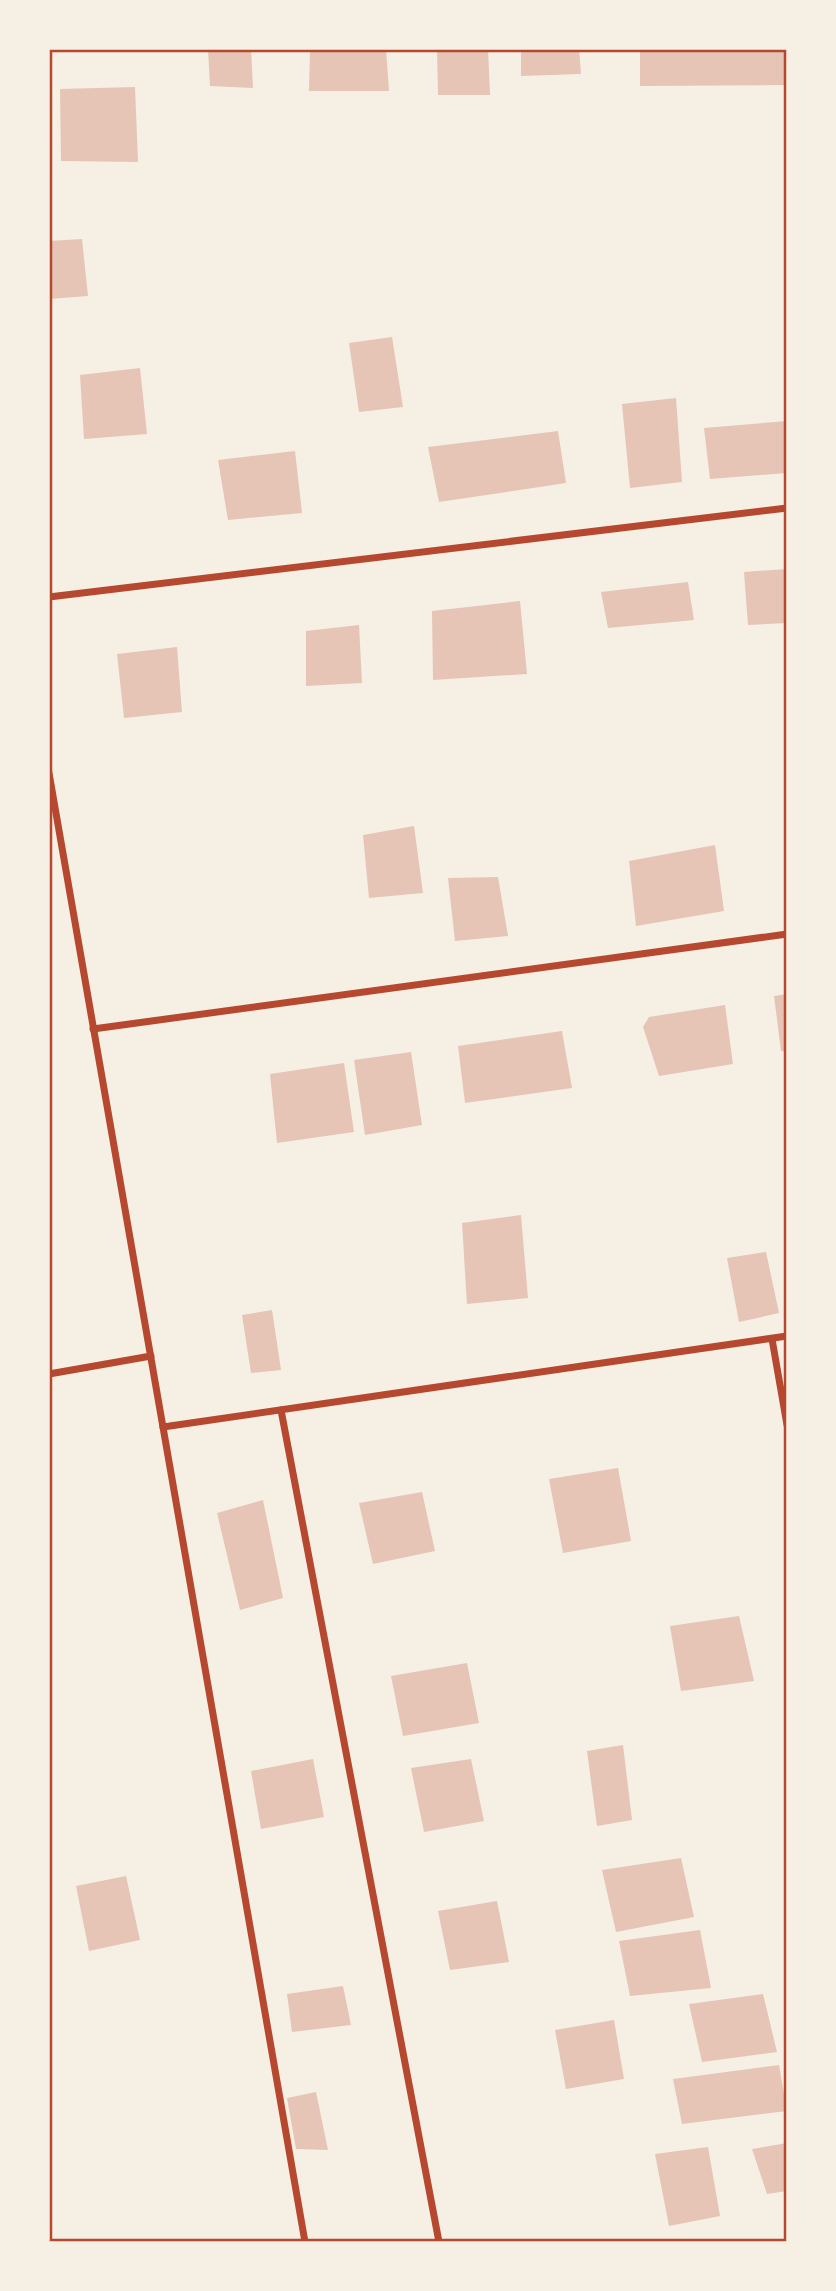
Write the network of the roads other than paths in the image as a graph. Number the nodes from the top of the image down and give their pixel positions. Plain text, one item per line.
1 (787, 508) edge
2 (49, 597) edge
3 (49, 773) edge
4 (787, 934) edge
5 (93, 1029) junction
6 (787, 1336) edge
7 (772, 1339) junction
8 (150, 1356) junction
9 (49, 1374) edge
10 (281, 1410) junction
11 (787, 1426) edge
12 (163, 1427) junction
13 (305, 2242) edge
14 (439, 2242) edge

1 - 2 street
3 - 5 street
4 - 5 street
5 - 8 street
6 - 7 street
7 - 10 street
7 - 11 street
8 - 9 street
8 - 12 street
10 - 12 street
10 - 14 street
12 - 13 street

